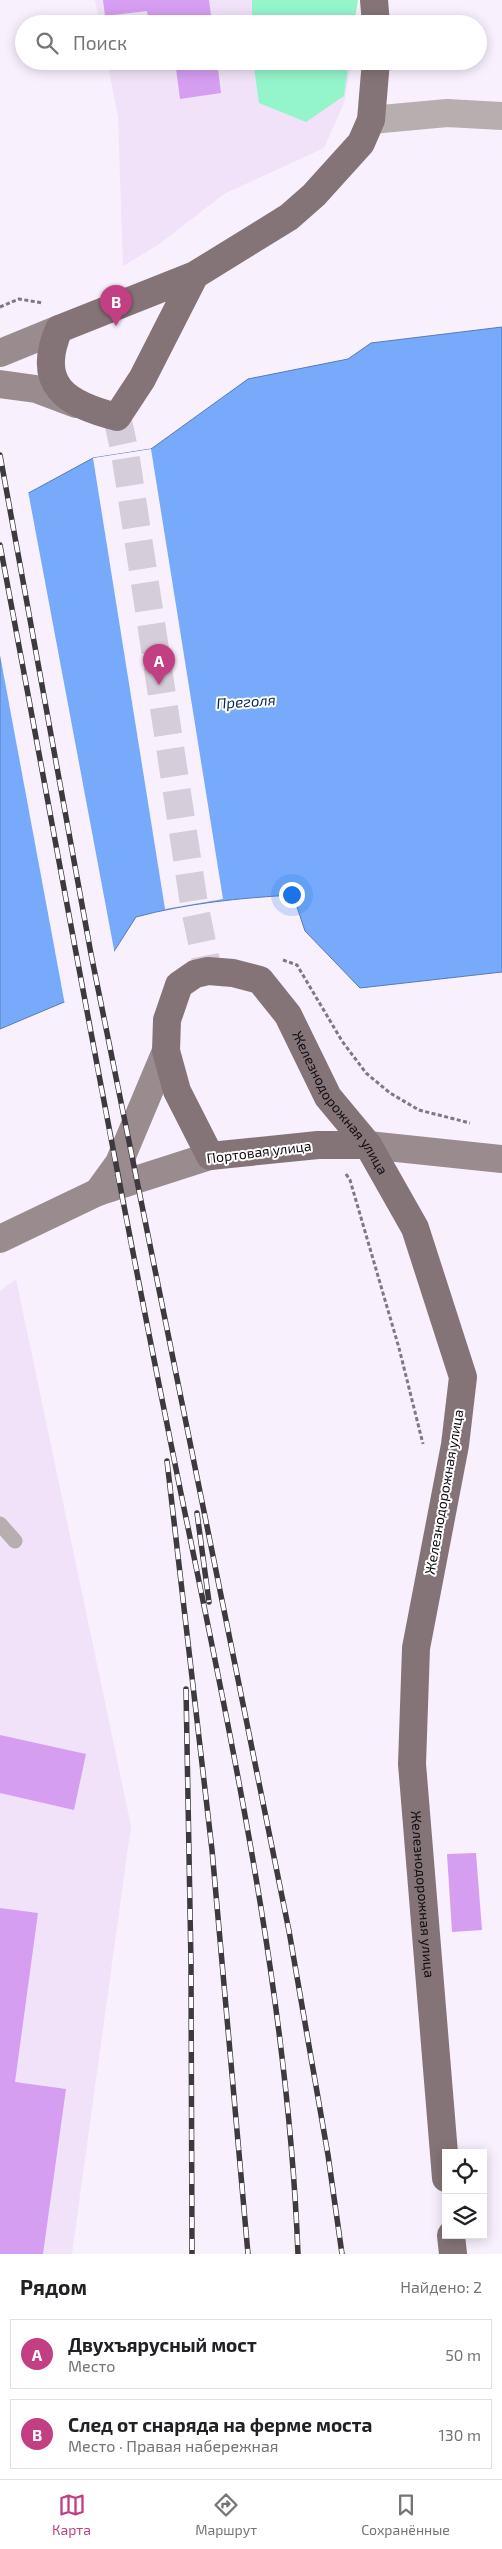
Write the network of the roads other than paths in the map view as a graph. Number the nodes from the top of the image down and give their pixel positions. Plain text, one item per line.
1 (374, 0) edge
2 (375, 15) edge
3 (375, 70) edge
4 (502, 116) edge
5 (371, 120) junction
6 (195, 275) junction
7 (58, 328) junction
8 (0, 353) edge
9 (0, 384) edge
10 (76, 404) junction
11 (166, 1051) junction
12 (368, 1145) junction
13 (210, 1156) junction
14 (502, 1159) edge
15 (98, 1192) junction
16 (0, 1239) edge
17 (0, 1524) edge
18 (15, 1541) dead end
19 (444, 2149) edge
20 (451, 2239) edge
21 (453, 2254) edge

1 - 2 main road
3 - 5 main road
4 - 5 street
5 - 6 main road
6 - 7 main road
6 - 10 main road
7 - 8 main road
7 - 10 main road
9 - 10 main road
11 - 12 main road, Железнодорожная улица
11 - 13 main road, Железнодорожная улица
11 - 15 main road, Железнодорожная улица
12 - 13 main road, Портовая улица
12 - 14 main road, Портовая улица
12 - 19 main road, Железнодорожная улица
13 - 15 main road, Портовая улица
15 - 16 main road, Портовая улица
17 - 18 lane
20 - 21 main road

